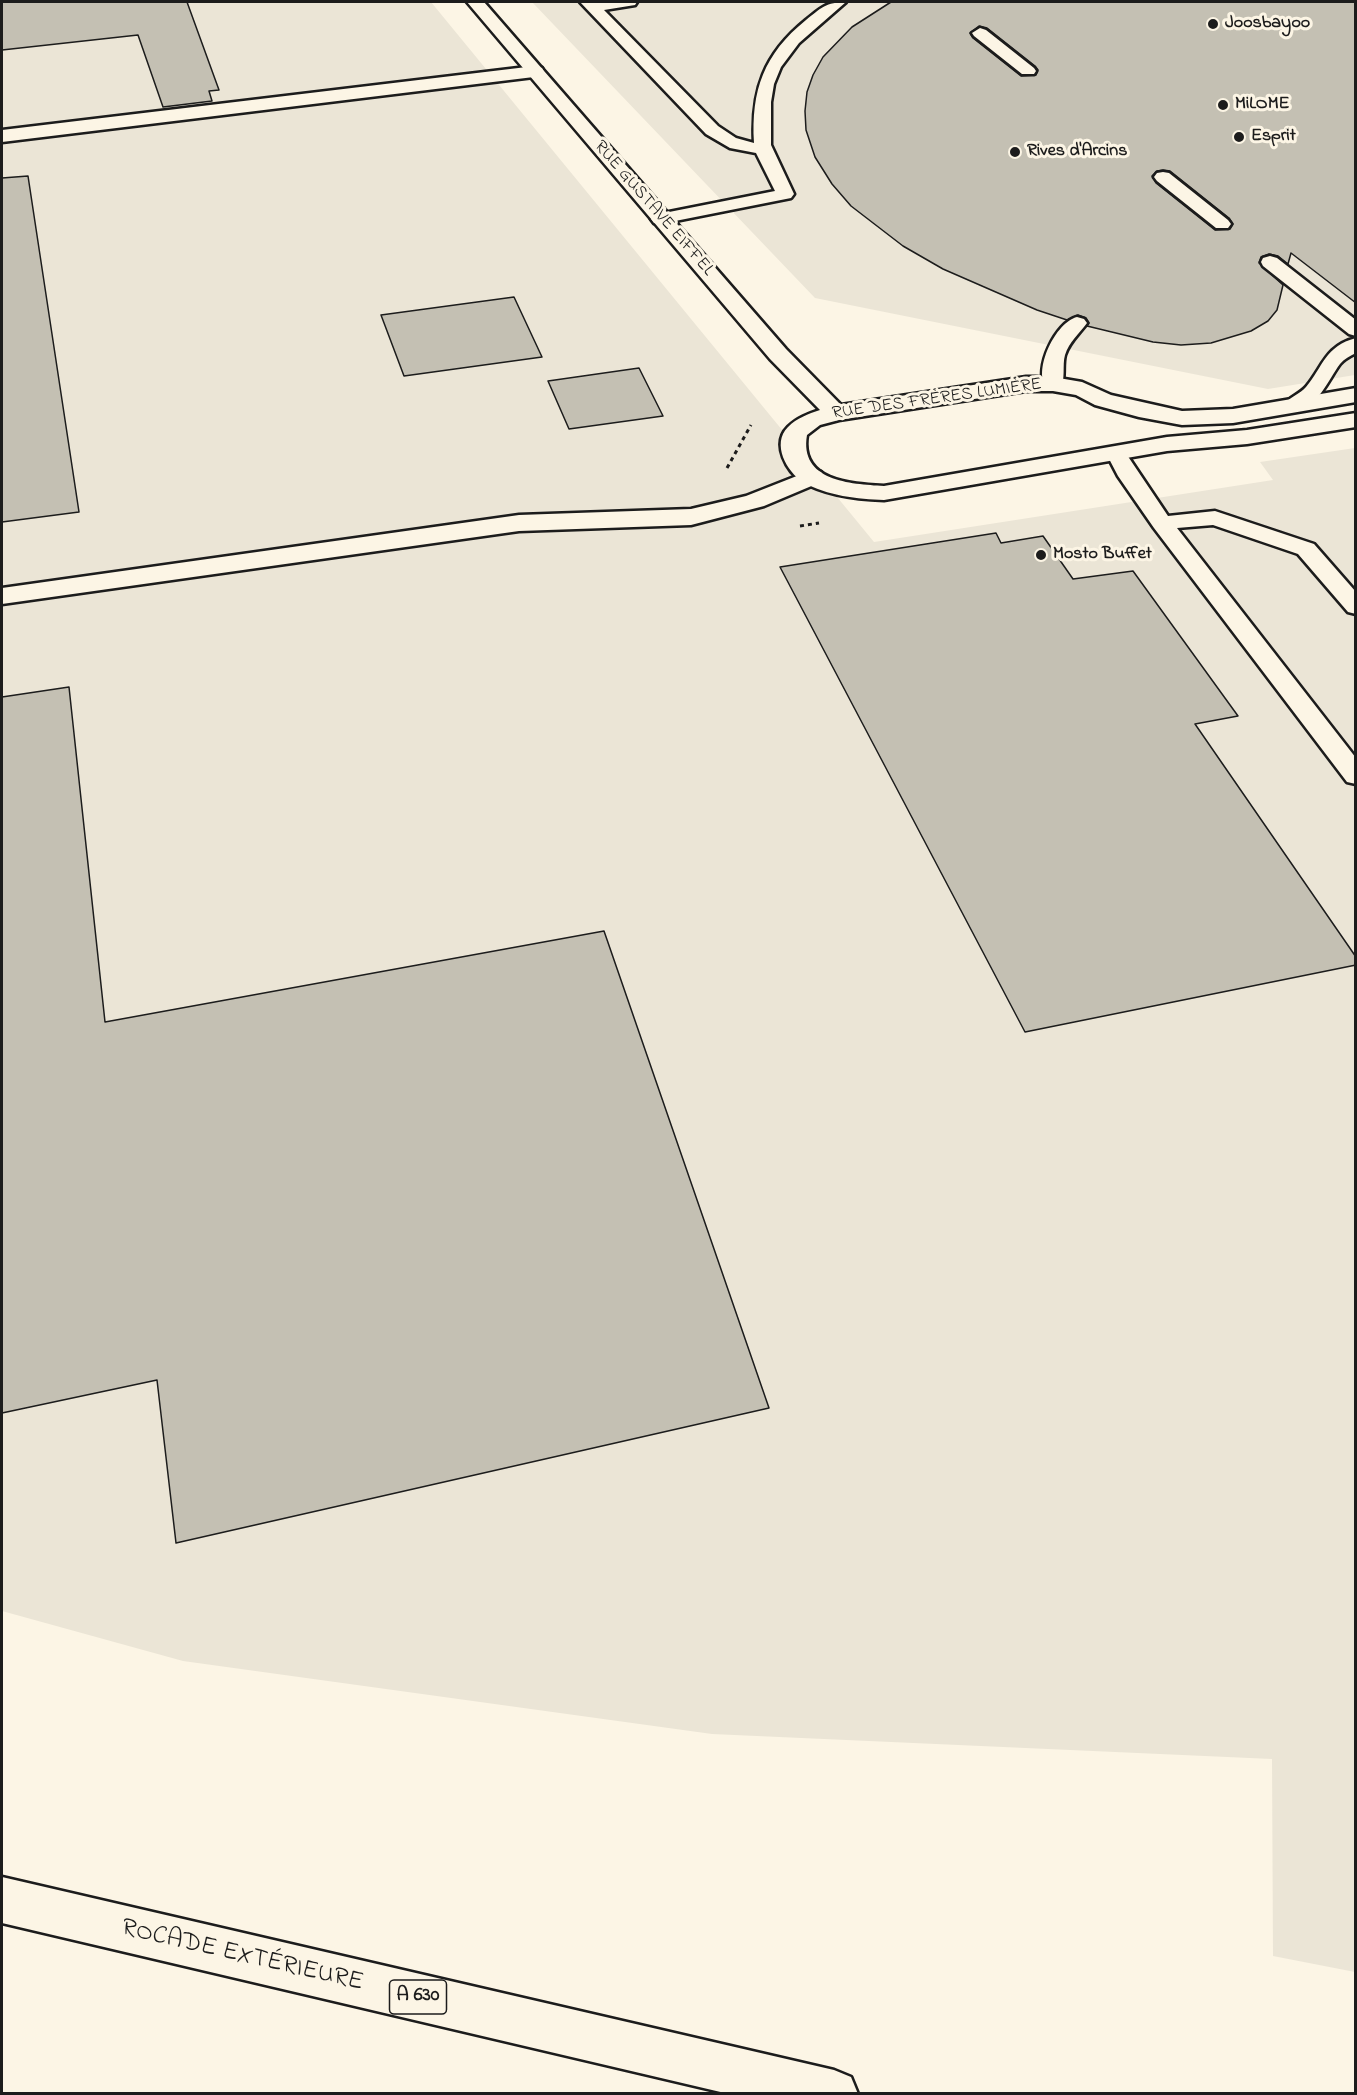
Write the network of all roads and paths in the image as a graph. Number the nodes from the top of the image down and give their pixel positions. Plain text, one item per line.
1 (475, 2) edge
2 (630, 2) edge
3 (839, 2) edge
4 (590, 4) edge
5 (980, 33) dead end
6 (1028, 71) dead end
7 (535, 72) junction
8 (2, 136) edge
9 (763, 148) junction
10 (1163, 177) dead end
11 (660, 219) junction
12 (1222, 224) dead end
13 (1270, 262) dead end
14 (1077, 323) dead end
15 (1356, 330) edge
16 (1356, 344) edge
17 (1053, 384) junction
18 (1356, 395) edge
19 (1103, 400) junction
20 (1293, 405) junction
21 (836, 413) junction
22 (1356, 420) edge
23 (1109, 454) junction
24 (812, 477) junction
25 (1162, 523) junction
26 (2, 596) edge
27 (1356, 607) edge
28 (1356, 776) edge
29 (2, 1900) edge
30 (834, 2094) edge

1 - 7 main road, RUE GUSTAVE EIFFEL
2 - 4 lane
3 - 9 lane
4 - 9 lane
5 - 6 lane
7 - 8 main road
7 - 11 main road, RUE GUSTAVE EIFFEL
9 - 11 lane
10 - 12 lane
11 - 21 main road, RUE GUSTAVE EIFFEL
13 - 15 lane
14 - 17 lane
16 - 20 lane
17 - 19 main road, RUE DES FRÈRES LUMIÈRE
17 - 21 main road, RUE DES FRÈRES LUMIÈRE
18 - 20 main road, RUE DES FRÈRES LUMIÈRE
19 - 20 main road, RUE DES FRÈRES LUMIÈRE
19 - 23 main road, RUE DES FRÈRES LUMIÈRE
21 - 24 main road, RUE DES FRÈRES LUMIÈRE
22 - 23 main road, RUE DES FRÈRES LUMIÈRE
23 - 24 main road, RUE DES FRÈRES LUMIÈRE
23 - 25 lane
24 - 26 main road
25 - 27 lane
25 - 28 lane
29 - 30 main road, ROCADE EXTÉRIEURE / A 630

